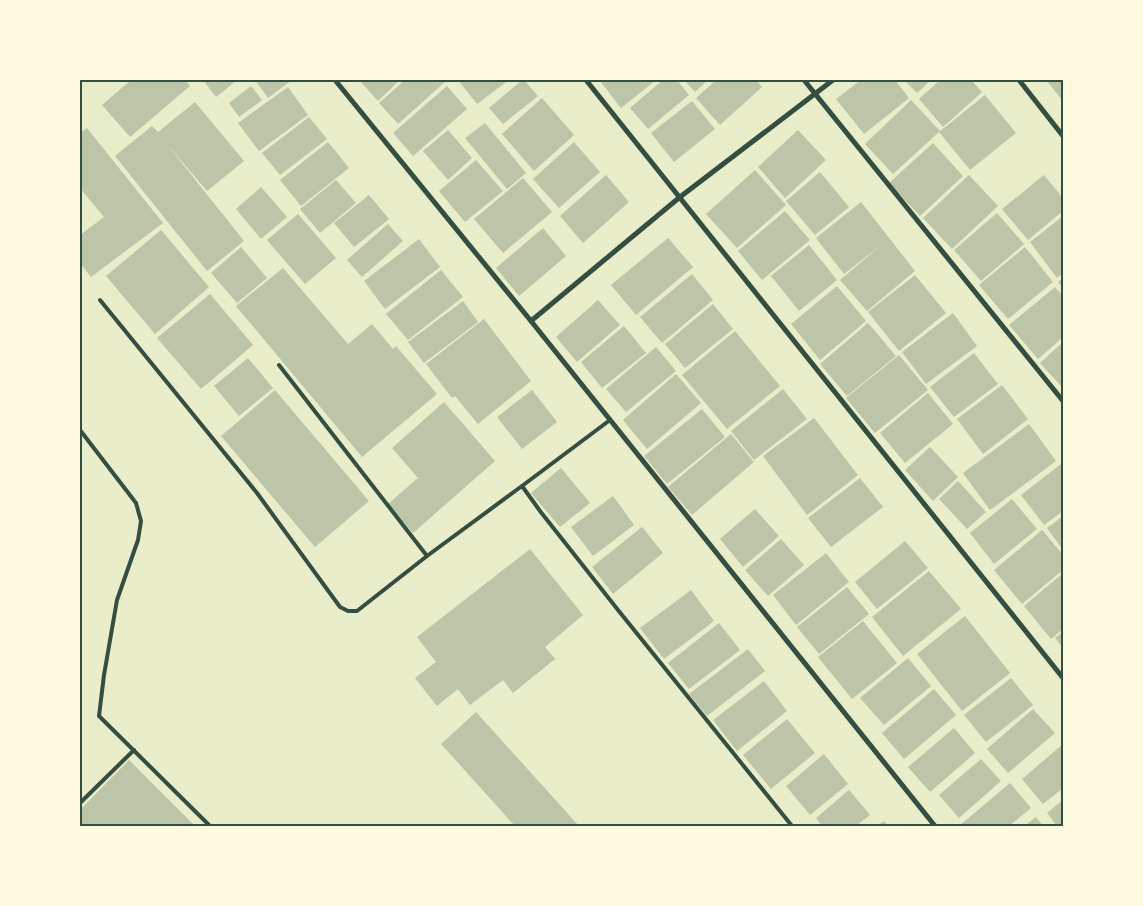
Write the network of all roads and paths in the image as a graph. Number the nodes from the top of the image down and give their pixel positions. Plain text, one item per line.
1 (334, 80) edge
2 (586, 80) edge
3 (804, 80) edge
4 (833, 80) edge
5 (1019, 80) edge
6 (815, 94) junction
7 (1063, 136) edge
8 (680, 197) junction
9 (100, 300) dead end
10 (531, 321) junction
11 (279, 365) dead end
12 (1063, 401) edge
13 (610, 420) junction
14 (80, 430) edge
15 (522, 486) junction
16 (427, 556) junction
17 (1063, 678) edge
18 (134, 750) junction
19 (80, 804) edge
20 (210, 826) edge
21 (792, 826) edge
22 (935, 826) edge

1 - 10 street
2 - 8 street
3 - 6 street
4 - 6 street
5 - 7 street
6 - 8 street
6 - 12 street
8 - 10 street
8 - 17 street
9 - 16 lane
10 - 13 street
11 - 16 lane
13 - 15 lane
13 - 22 street
14 - 18 lane
15 - 16 lane
15 - 21 lane
18 - 19 lane
18 - 20 lane

